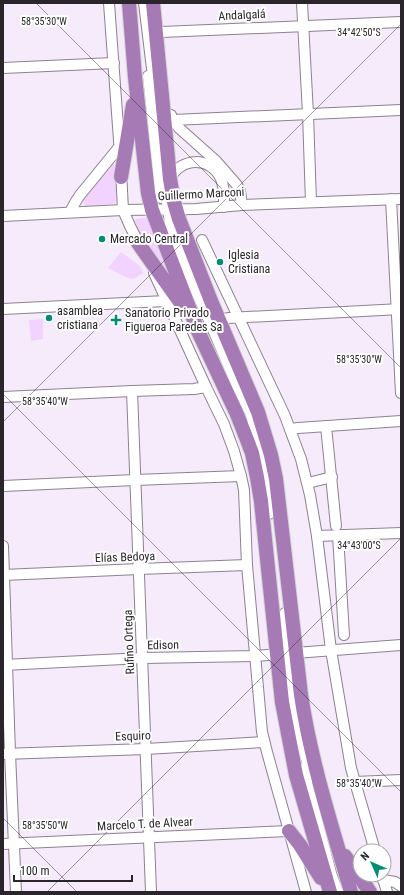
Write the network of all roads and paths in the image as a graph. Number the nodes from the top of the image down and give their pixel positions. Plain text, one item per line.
1 (108, 3) edge
2 (129, 3) edge
3 (139, 3) edge
4 (144, 3) edge
5 (153, 3) edge
6 (302, 3) edge
7 (401, 22) edge
8 (302, 26) junction
9 (156, 34) junction
10 (114, 63) junction
11 (3, 68) edge
12 (135, 77) junction
13 (162, 93) junction
14 (401, 110) edge
15 (308, 114) junction
16 (173, 120) junction
17 (120, 146) junction
18 (121, 177) junction
19 (170, 179) junction
20 (396, 199) edge
21 (311, 202) junction
22 (242, 205) junction
23 (224, 207) junction
24 (124, 210) junction
25 (164, 210) junction
26 (70, 212) junction
27 (3, 216) edge
28 (202, 240) dead end
29 (138, 243) junction
30 (166, 301) junction
31 (3, 309) edge
32 (399, 309) edge
33 (239, 318) junction
34 (219, 320) junction
35 (198, 331) junction
36 (206, 387) junction
37 (132, 391) junction
38 (401, 393) edge
39 (3, 397) edge
40 (401, 421) edge
41 (326, 426) junction
42 (290, 430) junction
43 (241, 476) junction
44 (332, 477) junction
45 (135, 480) junction
46 (308, 483) junction
47 (3, 486) edge
48 (337, 530) junction
49 (401, 533) edge
50 (317, 536) junction
51 (3, 546) edge
52 (247, 565) junction
53 (139, 569) junction
54 (4, 575) edge
55 (340, 579) junction
56 (322, 580) junction
57 (344, 635) dead end
58 (401, 645) edge
59 (331, 650) junction
60 (284, 651) junction
61 (255, 656) junction
62 (143, 658) junction
63 (5, 664) edge
64 (264, 742) junction
65 (146, 749) junction
66 (7, 754) edge
67 (401, 780) edge
68 (355, 782) junction
69 (289, 830) junction
70 (150, 837) junction
71 (14, 843) junction
72 (373, 843) edge
73 (3, 844) edge
74 (337, 846) junction
75 (392, 881) edge
76 (401, 886) edge
77 (16, 892) edge
78 (151, 892) edge
79 (306, 892) edge
80 (330, 892) edge
81 (338, 892) edge
82 (346, 892) edge
83 (352, 892) edge
84 (370, 892) edge

1 - 10 street
2 - 12 highway
3 - 25 street
4 - 25 street
5 - 9 highway
6 - 8 street
7 - 8 street, Andalgalá
8 - 9 street, Andalgalá
8 - 15 street
9 - 13 highway
10 - 11 street
10 - 17 street
12 - 18 highway
12 - 25 highway
13 - 16 street
13 - 19 highway
14 - 15 street
15 - 16 street
15 - 21 street
16 - 22 street
17 - 18 street
17 - 26 street
18 - 24 street
19 - 23 street
19 - 25 highway
20 - 21 street, Guillermo Marconi
20 - 32 street
21 - 22 street, Guillermo Marconi
22 - 23 street, Guillermo Marconi
23 - 25 street, Guillermo Marconi
24 - 25 street, Guillermo Marconi
24 - 26 street, Guillermo Marconi
24 - 29 street
25 - 34 highway
25 - 35 highway
25 - 60 street
25 - 60 street
26 - 27 street, Guillermo Marconi
28 - 33 street
29 - 30 street
29 - 35 highway
30 - 31 street
30 - 36 street
32 - 33 street
32 - 38 street
33 - 34 street
33 - 42 street
34 - 60 highway
35 - 60 highway
36 - 37 street
36 - 43 street
37 - 39 street
37 - 45 street, Rufino Ortega
40 - 41 street
41 - 42 street
41 - 44 street
42 - 46 street
43 - 45 street
43 - 52 street
44 - 46 street
44 - 48 street
45 - 47 street
45 - 53 street, Rufino Ortega
46 - 50 street
48 - 49 street
48 - 50 street
48 - 55 street
50 - 56 street
51 - 54 street
52 - 53 street, Elías Bedoya
52 - 61 street
53 - 54 street, Elías Bedoya
53 - 62 street, Rufino Ortega
54 - 63 street
55 - 56 street
55 - 57 street
56 - 59 street
58 - 59 street
59 - 60 street, Edison
59 - 68 street
60 - 61 street, Edison
60 - 74 highway
60 - 80 highway
60 - 81 street
60 - 82 street
61 - 62 street, Edison
61 - 64 street
62 - 63 street, Edison
62 - 65 street, Rufino Ortega
63 - 66 street
64 - 65 street, Esquiro
64 - 69 street
65 - 66 street, Esquiro
65 - 70 street, Rufino Ortega
66 - 71 street
67 - 68 street
68 - 72 street
69 - 70 street, Marcelo T. de Alvear
69 - 79 street
69 - 80 highway
70 - 71 street, Marcelo T. de Alvear
70 - 78 street, Rufino Ortega
71 - 73 street, Marcelo T. de Alvear
71 - 77 street
74 - 83 highway
74 - 84 highway
75 - 76 street

